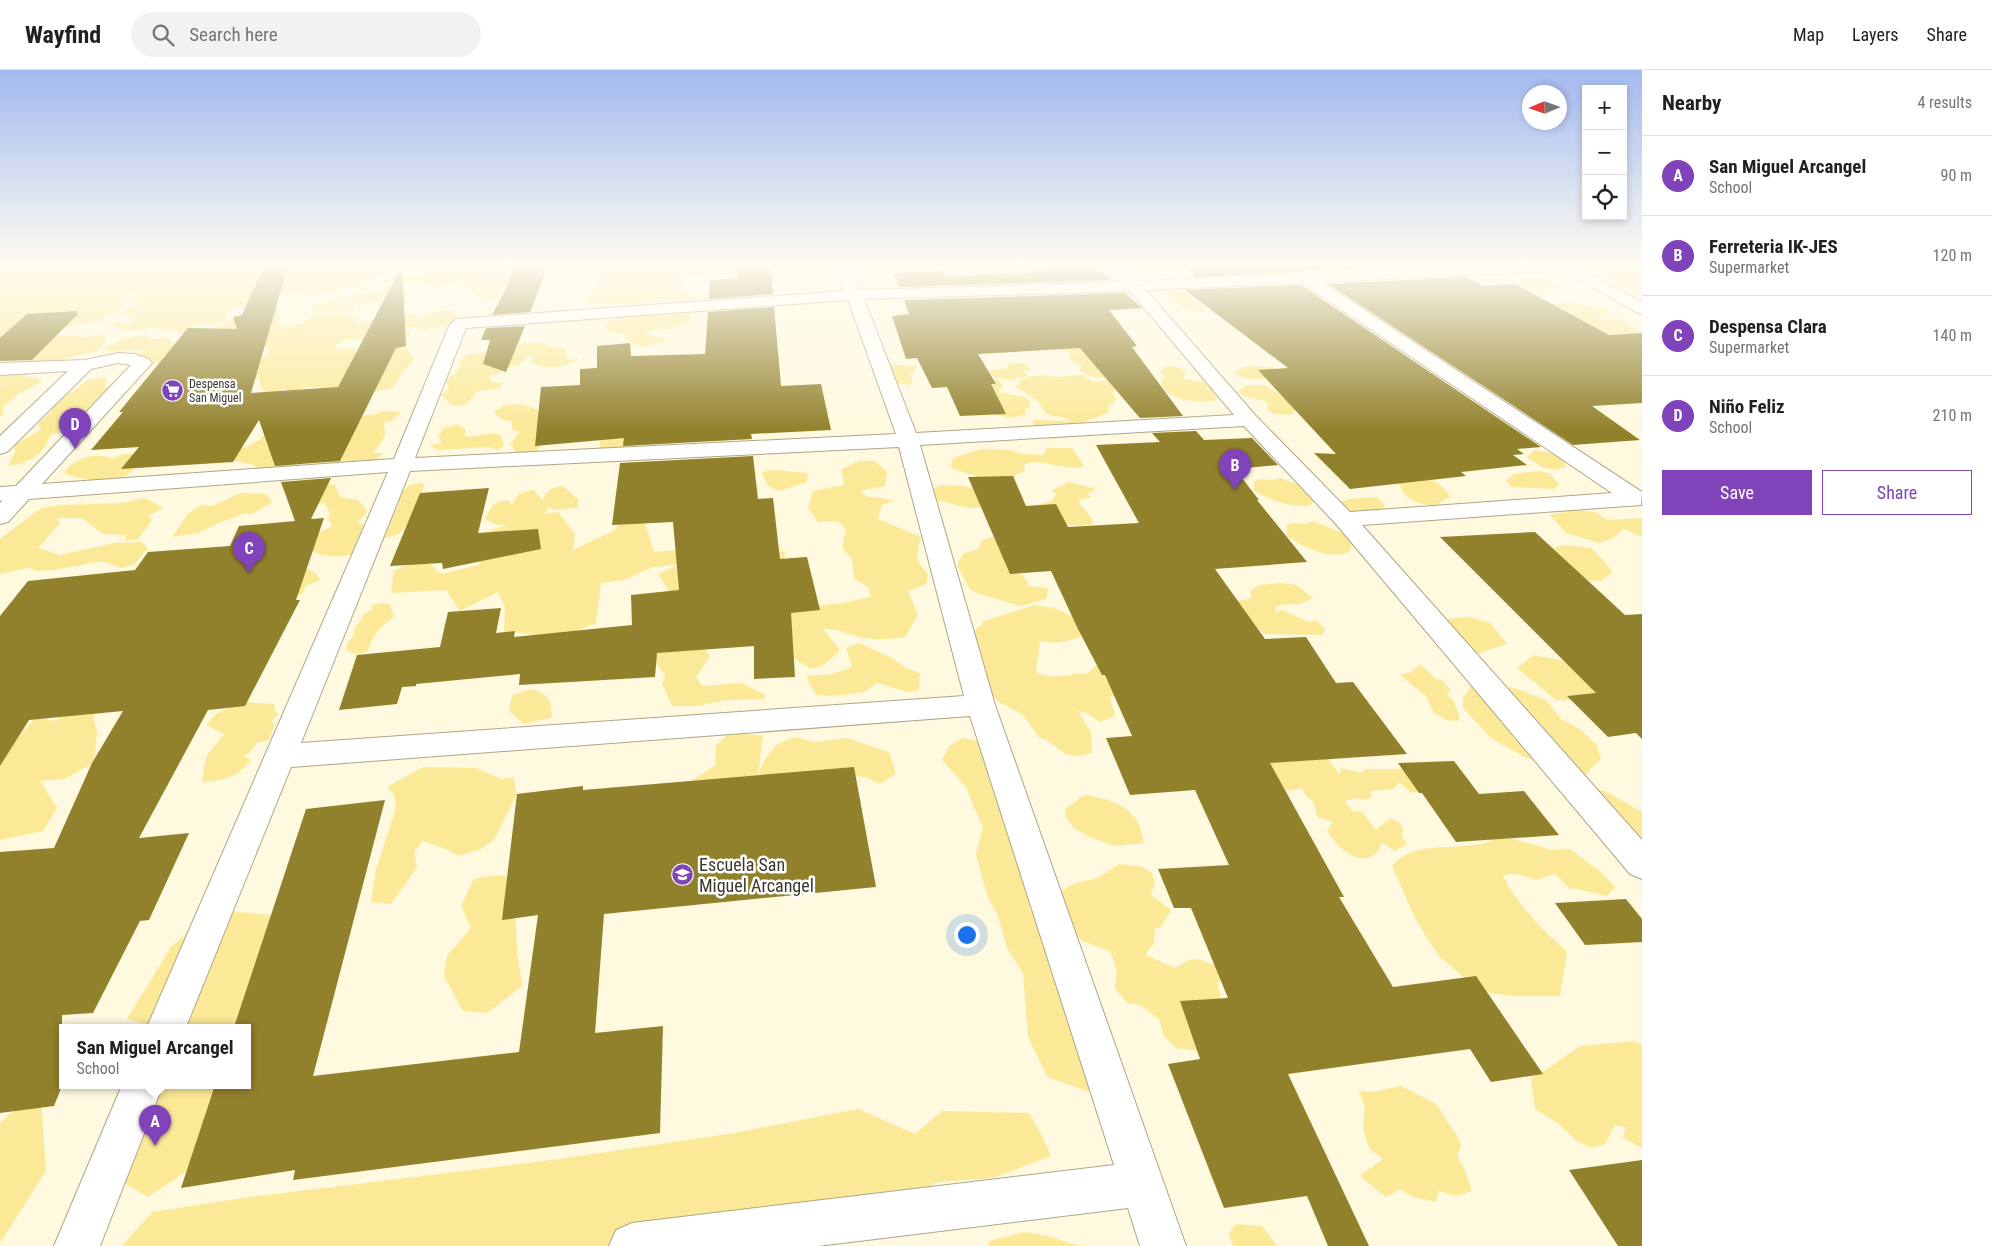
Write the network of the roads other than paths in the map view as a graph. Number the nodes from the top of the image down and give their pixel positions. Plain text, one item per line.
1 (491, 321) edge
2 (864, 321) edge
3 (1165, 321) edge
4 (1372, 321) edge
5 (85, 364) junction
6 (0, 369) edge
7 (1249, 420) junction
8 (908, 440) junction
9 (0, 448) edge
10 (402, 465) junction
11 (23, 492) junction
12 (0, 494) edge
13 (1638, 498) edge
14 (0, 517) edge
15 (1344, 519) junction
16 (981, 705) junction
17 (279, 756) junction
18 (1642, 864) edge
19 (168, 1024) edge
20 (141, 1089) edge
21 (1142, 1184) junction
22 (77, 1246) edge
23 (632, 1246) edge
24 (1163, 1246) edge

1 - 10 street
2 - 8 street
3 - 7 street
4 - 13 street
5 - 6 street
5 - 9 street
5 - 11 street
7 - 8 street
7 - 15 street
8 - 10 street
8 - 16 street
10 - 11 street
10 - 17 street
11 - 12 street
11 - 14 street
13 - 15 street
15 - 18 street
16 - 17 street
16 - 21 street
17 - 19 street
20 - 22 street
21 - 23 street
21 - 24 street

